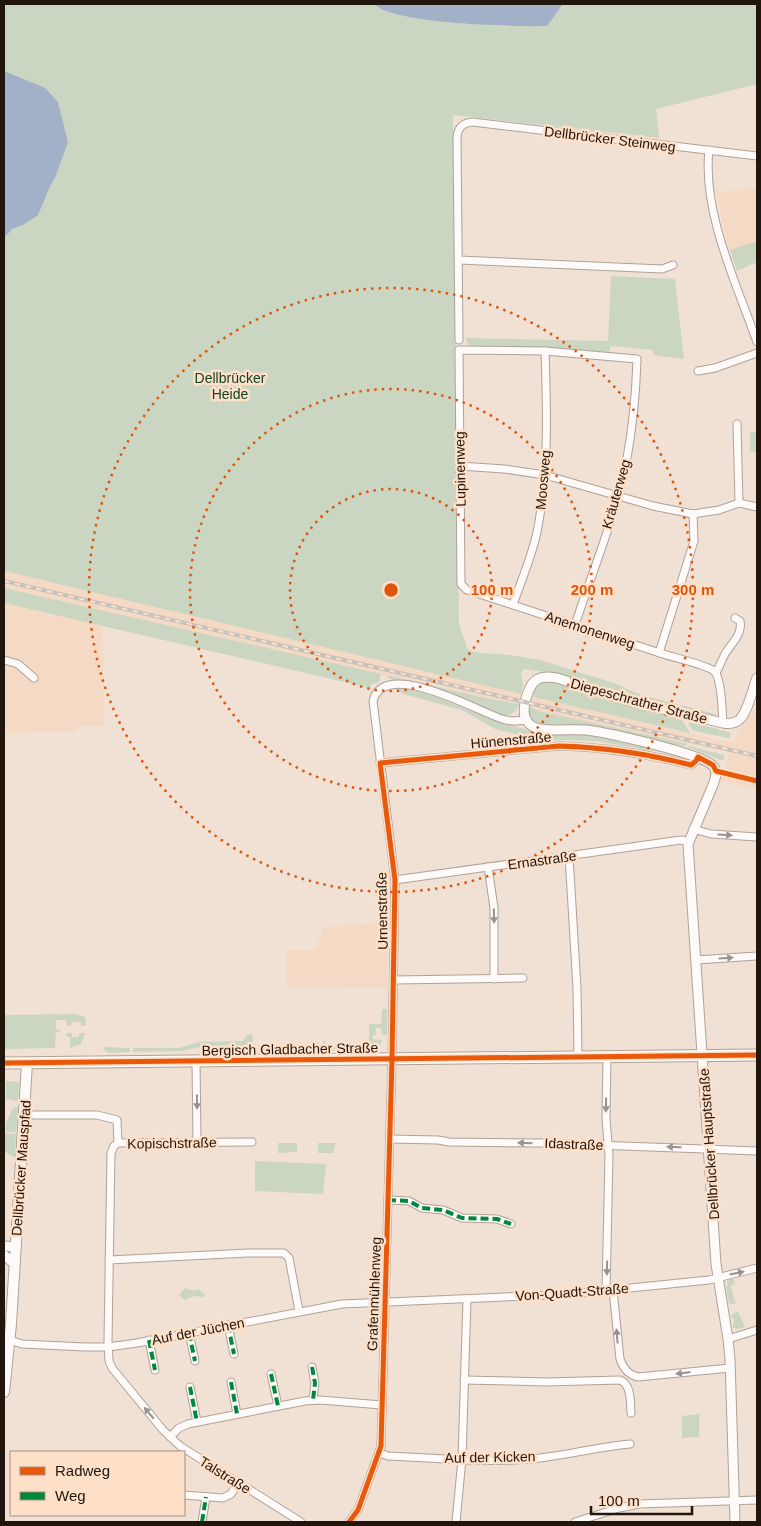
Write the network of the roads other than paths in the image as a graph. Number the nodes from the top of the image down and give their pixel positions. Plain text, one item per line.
1 (710, 150) junction
2 (757, 156) edge
3 (459, 260) junction
4 (674, 265) dead end
5 (757, 317) edge
6 (749, 320) junction
7 (459, 340) dead end
8 (757, 342) edge
9 (545, 351) junction
10 (757, 353) edge
11 (698, 370) dead end
12 (736, 424) dead end
13 (460, 466) junction
14 (545, 476) junction
15 (618, 495) junction
16 (739, 503) junction
17 (757, 507) edge
18 (693, 514) junction
19 (463, 588) joint
20 (513, 605) junction
21 (735, 618) dead end
22 (575, 625) junction
23 (659, 652) junction
24 (4, 660) edge
25 (716, 673) junction
26 (34, 678) dead end
27 (757, 678) edge
28 (526, 720) junction
29 (723, 724) junction
30 (698, 757) junction
31 (380, 763) junction
32 (694, 829) junction
33 (757, 837) edge
34 (688, 841) junction
35 (569, 856) junction
36 (488, 867) junction
37 (395, 880) junction
38 (757, 956) edge
39 (696, 960) junction
40 (523, 978) dead end
41 (494, 979) junction
42 (394, 980) junction
43 (757, 1055) edge
44 (607, 1056) junction
45 (703, 1056) junction
46 (578, 1057) junction
47 (392, 1059) junction
48 (196, 1061) junction
49 (4, 1063) edge
50 (27, 1063) junction
51 (25, 1115) junction
52 (390, 1139) junction
53 (197, 1142) junction
54 (252, 1142) dead end
55 (118, 1143) junction
56 (608, 1146) junction
57 (709, 1149) junction
58 (757, 1151) edge
59 (388, 1200) junction
60 (512, 1224) dead end
61 (4, 1246) edge
62 (16, 1247) junction
63 (4, 1254) edge
64 (109, 1260) junction
65 (15, 1261) junction
66 (757, 1268) edge
67 (718, 1277) junction
68 (610, 1290) junction
69 (467, 1299) junction
70 (385, 1302) junction
71 (299, 1311) junction
72 (228, 1325) junction
73 (757, 1330) edge
74 (189, 1332) junction
75 (728, 1339) junction
76 (10, 1340) junction
77 (149, 1340) junction
78 (108, 1346) junction
79 (234, 1354) dead end
80 (195, 1361) dead end
81 (312, 1367) dead end
82 (730, 1368) junction
83 (155, 1370) dead end
84 (271, 1374) dead end
85 (464, 1380) junction
86 (231, 1382) dead end
87 (190, 1387) dead end
88 (4, 1392) edge
89 (312, 1400) junction
90 (382, 1405) junction
91 (278, 1406) junction
92 (631, 1413) dead end
93 (237, 1414) junction
94 (197, 1422) junction
95 (170, 1437) junction
96 (630, 1444) dead end
97 (380, 1453) junction
98 (462, 1459) junction
99 (238, 1483) junction
100 (185, 1495) edge
101 (206, 1497) junction
102 (757, 1500) edge
103 (734, 1502) junction
104 (202, 1522) edge
105 (301, 1522) edge
106 (349, 1522) edge
107 (456, 1522) edge
108 (575, 1522) edge
109 (735, 1522) edge

1 - 2 street, Dellbrücker Steinweg
1 - 3 street, Dellbrücker Steinweg
1 - 6 street
3 - 4 street
3 - 7 street
5 - 6 street
6 - 8 street
9 - 13 street, Lupinenweg
9 - 14 street, Moosweg
9 - 15 street, Kräuterweg
10 - 11 street
12 - 16 street
13 - 14 street
13 - 19 street, Lupinenweg
14 - 15 street
14 - 20 street, Moosweg
15 - 18 street
15 - 22 street, Kräuterweg
16 - 17 street
16 - 18 street
18 - 23 street
19 - 20 street, Anemonenweg
20 - 22 street, Anemonenweg
21 - 25 street
22 - 23 street, Anemonenweg
23 - 25 street, Anemonenweg
24 - 26 street
25 - 29 street
27 - 29 street, Diepeschrather Straße
28 - 29 street, Diepeschrather Straße
28 - 30 street, Urnenstraße
28 - 31 street, Urnenstraße
30 - 31 street, Hünenstraße
30 - 32 street, Urnenstraße
31 - 37 street, Urnenstraße
32 -> 33 street
32 - 34 street
34 - 35 street, Ernastraße
34 - 39 street, Dellbrücker Hauptstraße
35 - 36 street, Ernastraße
35 - 46 street
36 - 37 street, Ernastraße
36 -> 41 street
37 - 42 street, Urnenstraße
39 -> 38 street
39 - 45 street, Dellbrücker Hauptstraße
40 - 41 street
41 - 42 street
42 - 47 street, Urnenstraße
43 - 45 main road, Bergisch Gladbacher Straße
44 - 45 main road, Bergisch Gladbacher Straße
44 - 46 main road, Bergisch Gladbacher Straße
44 -> 56 street
45 - 57 street, Dellbrücker Hauptstraße
46 - 47 main road, Bergisch Gladbacher Straße
47 - 48 main road, Bergisch Gladbacher Straße
47 - 52 street, Grafenmühlenweg
48 - 50 main road, Bergisch Gladbacher Straße
48 -> 53 street
49 - 50 main road, Bergisch Gladbacher Straße
50 - 51 main road, Dellbrücker Mauspfad
51 - 55 street, Kopischstraße
51 - 62 main road, Dellbrücker Mauspfad
56 -> 52 street, Idastraße
52 - 59 street, Grafenmühlenweg
53 - 54 street, Kopischstraße
53 - 55 street, Kopischstraße
55 - 64 street, Talstraße
57 -> 56 street, Idastraße
56 -> 68 street
57 - 58 street, Idastraße
57 - 67 street, Dellbrücker Hauptstraße
59 - 60 street
59 - 70 street, Grafenmühlenweg
61 - 62 street
62 - 65 main road, Dellbrücker Mauspfad
63 - 65 street
64 - 71 street
64 - 78 street, Talstraße
65 - 76 main road, Dellbrücker Mauspfad
67 -> 66 street, Von-Quadt-Straße
67 - 68 street, Von-Quadt-Straße
67 - 75 street, Dellbrücker Hauptstraße
68 - 69 street, Von-Quadt-Straße
82 -> 68 street
69 - 70 street, Von-Quadt-Straße
69 - 85 street
70 - 71 street, Auf der Jüchen
70 - 90 street, Grafenmühlenweg
71 - 72 street, Auf der Jüchen
72 - 74 street, Auf der Jüchen
72 - 79 street
73 - 75 street
74 - 77 street, Auf der Jüchen
74 - 80 street
75 - 82 street, Dellbrücker Hauptstraße
76 - 78 street, Auf der Jüchen
76 - 88 main road, Dellbrücker Mauspfad
77 - 78 street, Auf der Jüchen
77 - 83 street
95 -> 78 street, Talstraße
81 - 89 street
82 - 103 street, Dellbrücker Hauptstraße
84 - 91 street
85 - 92 street
85 - 98 street
86 - 93 street
87 - 94 street
89 - 90 street
89 - 91 street
90 - 97 street, Grafenmühlenweg
91 - 93 street
93 - 94 street
94 - 95 street
95 - 99 street, Talstraße
96 - 98 street, Auf der Kicken
97 - 98 street, Auf der Kicken
97 - 106 street, Grafenmühlenweg
98 - 107 street
99 - 101 street
99 - 105 street, Talstraße
100 - 101 street
101 - 104 street
102 - 103 street
103 - 108 street
103 - 109 street, Dellbrücker Hauptstraße

